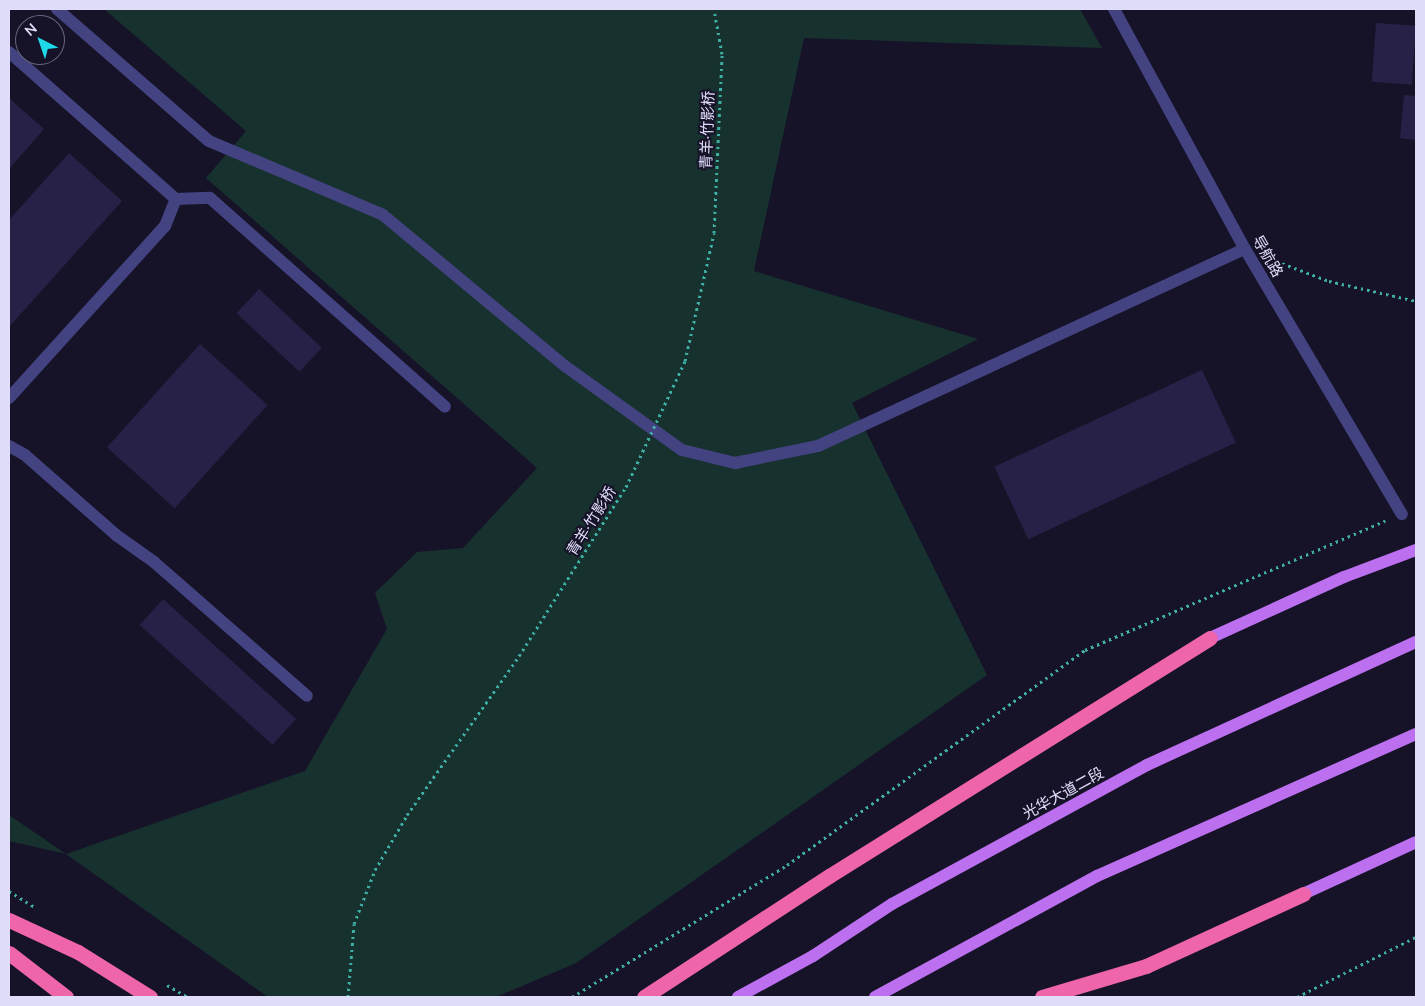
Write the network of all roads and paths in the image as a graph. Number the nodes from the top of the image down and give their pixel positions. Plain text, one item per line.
1 (58, 9) edge
2 (714, 9) edge
3 (1114, 9) edge
4 (9, 52) edge
5 (176, 199) junction
6 (1245, 249) junction
7 (1416, 302) edge
8 (9, 398) edge
9 (445, 407) dead end
10 (9, 446) edge
11 (1402, 514) joint
12 (1416, 550) edge
13 (1210, 638) joint
14 (1416, 642) edge
15 (307, 696) dead end
16 (1416, 734) edge
17 (1416, 842) edge
18 (1303, 894) joint
19 (9, 920) edge
20 (1416, 937) edge
21 (9, 952) edge
22 (66, 997) edge
23 (150, 997) edge
24 (348, 997) edge
25 (572, 997) edge
26 (644, 997) edge
27 (738, 997) edge
28 (875, 997) edge
29 (1042, 997) edge
30 (1297, 997) edge

1 - 6 street
2 - 24 path, 青羊·竹影桥, bridge
3 - 6 street, 导航路
4 - 5 street
5 - 8 street
5 - 9 street
6 - 7 path
6 - 11 street, 导航路
10 - 15 street
11 - 25 path
12 - 13 main road
13 - 26 highway
14 - 27 main road, 光华大道二段
16 - 28 main road
17 - 18 main road
18 - 29 highway
19 - 23 highway
20 - 30 path
21 - 22 highway

